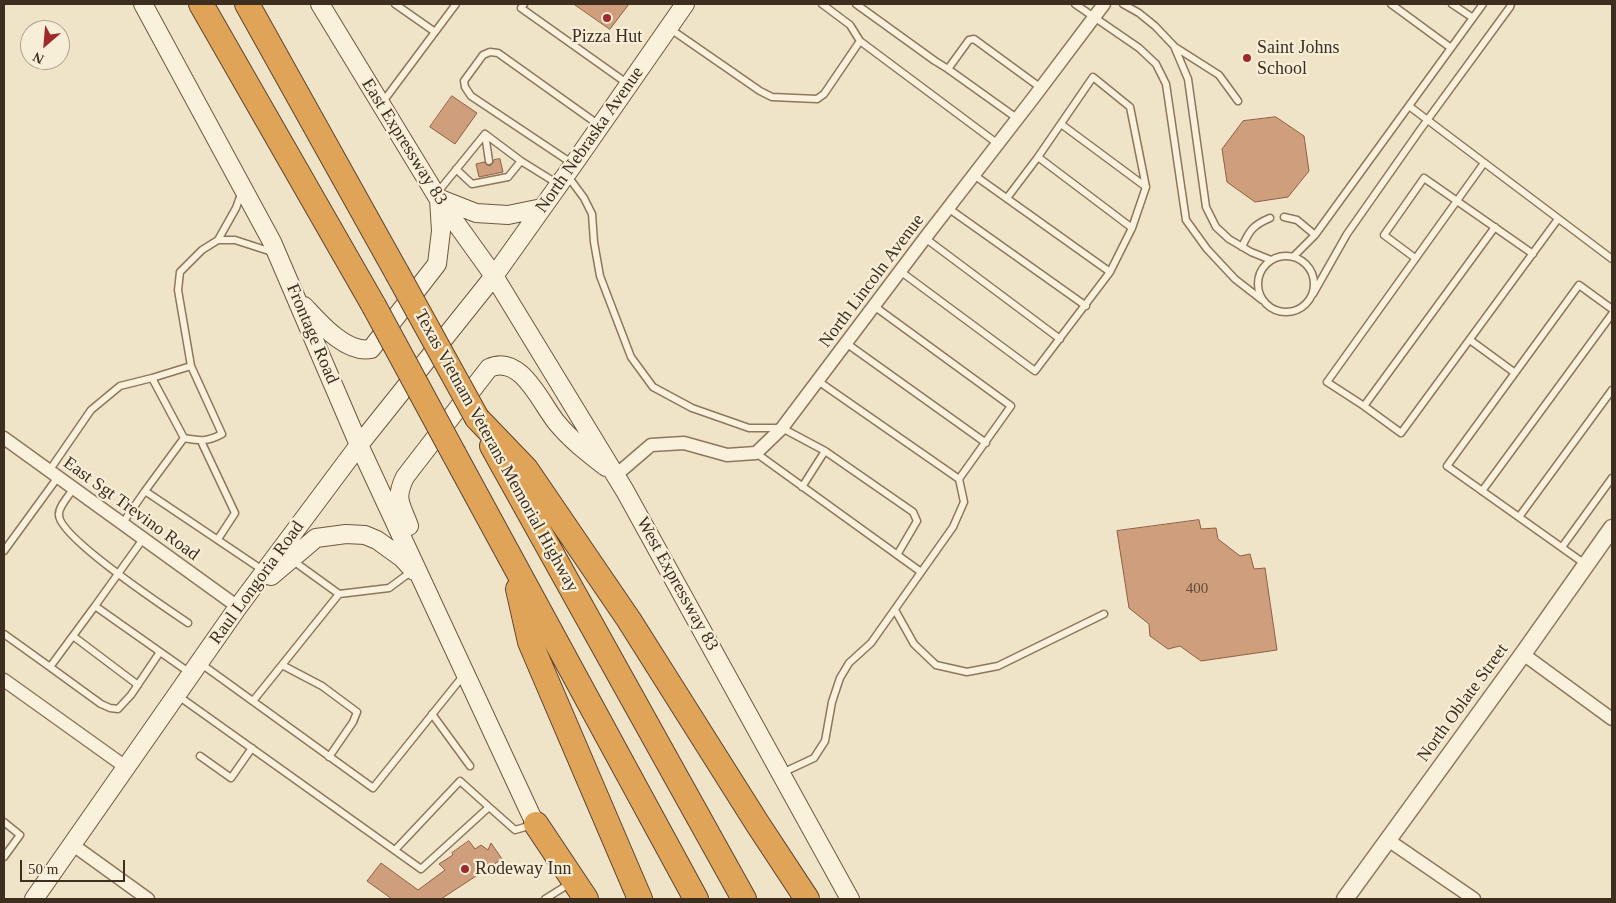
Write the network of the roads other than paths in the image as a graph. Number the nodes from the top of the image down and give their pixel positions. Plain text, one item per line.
1 (143, 4) edge
2 (196, 4) edge
3 (202, 4) edge
4 (247, 4) edge
5 (259, 4) edge
6 (320, 4) edge
7 (395, 4) edge
8 (456, 4) edge
9 (524, 4) edge
10 (822, 4) edge
11 (856, 4) edge
12 (1075, 4) edge
13 (1104, 4) edge
14 (1123, 4) edge
15 (1391, 4) edge
16 (1452, 4) edge
17 (1483, 4) edge
18 (1511, 4) edge
19 (680, 7) edge
20 (1094, 17) junction
21 (1472, 18) junction
22 (668, 28) junction
23 (435, 32) junction
24 (860, 41) junction
25 (1174, 46) junction
26 (1451, 48) junction
27 (235, 64) junction
28 (948, 68) junction
29 (629, 85) junction
30 (1042, 88) junction
31 (1238, 100) dead end
32 (381, 104) junction
33 (1409, 106) junction
34 (1018, 119) junction
35 (1427, 119) junction
36 (1060, 124) junction
37 (600, 126) junction
38 (485, 134) junction
39 (998, 144) junction
40 (1038, 157) junction
41 (489, 161) dead end
42 (521, 161) junction
43 (1484, 163) junction
44 (456, 169) junction
45 (342, 172) junction
46 (566, 175) junction
47 (974, 175) junction
48 (1146, 186) junction
49 (243, 188) junction
50 (437, 196) junction
51 (1007, 198) junction
52 (1456, 201) junction
53 (542, 208) junction
54 (948, 208) junction
55 (1284, 216) dead end
56 (1270, 218) dead end
57 (1558, 218) junction
58 (1132, 228) junction
59 (1494, 228) junction
60 (1315, 235) junction
61 (925, 238) junction
62 (218, 240) junction
63 (1242, 247) junction
64 (277, 253) junction
65 (1532, 254) junction
66 (1293, 257) junction
67 (1415, 258) junction
68 (1612, 259) edge
69 (1271, 260) junction
70 (900, 271) junction
71 (1110, 272) junction
72 (494, 276) junction
73 (1313, 294) junction
74 (295, 296) junction
75 (1262, 300) junction
76 (874, 306) junction
77 (1086, 306) junction
78 (1612, 308) edge
79 (1612, 314) edge
80 (1060, 338) junction
81 (1470, 340) junction
82 (846, 343) junction
83 (191, 366) junction
84 (1515, 373) junction
85 (152, 378) junction
86 (818, 381) junction
87 (1612, 390) edge
88 (1364, 406) junction
89 (477, 418) junction
90 (782, 428) junction
91 (4, 438) edge
92 (184, 438) junction
93 (201, 441) junction
94 (986, 443) junction
95 (359, 445) junction
96 (825, 451) junction
97 (756, 453) junction
98 (53, 474) junction
99 (616, 475) junction
100 (1612, 478) edge
101 (959, 479) junction
102 (802, 486) junction
103 (73, 488) junction
104 (145, 491) junction
105 (1482, 491) junction
106 (1519, 517) junction
107 (122, 524) junction
108 (1612, 528) edge
109 (143, 539) junction
110 (218, 539) junction
111 (1562, 547) junction
112 (4, 551) edge
113 (898, 555) junction
114 (291, 559) junction
115 (511, 560) junction
116 (1586, 564) junction
117 (266, 572) junction
118 (922, 572) junction
119 (118, 574) junction
120 (418, 575) junction
121 (340, 594) junction
122 (243, 602) junction
123 (95, 606) junction
124 (895, 610) junction
125 (1104, 614) dead end
126 (188, 623) dead end
127 (4, 634) edge
128 (73, 636) junction
129 (160, 652) junction
130 (1523, 654) junction
131 (282, 665) junction
132 (50, 667) junction
133 (195, 668) junction
134 (466, 672) junction
135 (4, 680) edge
136 (138, 685) junction
137 (176, 695) junction
138 (253, 701) junction
139 (432, 714) junction
140 (1612, 719) edge
141 (252, 748) junction
142 (200, 756) dead end
143 (329, 757) junction
144 (470, 766) dead end
145 (127, 768) junction
146 (781, 774) junction
147 (489, 808) junction
148 (4, 822) edge
149 (536, 824) junction
150 (1388, 840) junction
151 (73, 845) junction
152 (394, 850) junction
153 (4, 857) edge
154 (573, 892) edge
155 (34, 899) edge
156 (148, 899) edge
157 (545, 899) edge
158 (586, 899) edge
159 (640, 899) edge
160 (696, 899) edge
161 (744, 899) edge
162 (807, 899) edge
163 (850, 899) edge
164 (1345, 899) edge
165 (1474, 899) edge

1 - 49 main road, Frontage Road
2 - 27 highway
3 - 27 highway, Texas Vietnam Veterans Memorial Highway
4 - 45 highway, Texas Vietnam Veterans Memorial Highway
5 - 45 highway
6 - 32 main road, East Expressway 83
7 - 23 lane
8 - 23 lane
9 - 29 lane
10 - 24 lane
11 - 28 lane
12 - 20 lane
13 - 20 street, North Lincoln Avenue
14 - 25 lane
15 - 26 lane
16 - 21 lane
17 - 21 lane
18 - 35 lane
19 - 22 main road, North Nebraska Avenue
20 - 30 street, North Lincoln Avenue
20 - 75 lane
21 - 26 lane
22 - 24 lane
22 - 29 main road, North Nebraska Avenue
23 - 32 lane
24 - 39 lane
25 - 31 lane
25 - 63 lane
26 - 33 lane
27 - 115 highway, Texas Vietnam Veterans Memorial Highway, bridge
28 - 30 lane
28 - 34 lane
29 - 37 main road, North Nebraska Avenue
30 - 34 street, North Lincoln Avenue
32 - 50 main road, East Expressway 83
33 - 35 lane
33 - 60 lane
34 - 39 street, North Lincoln Avenue
35 - 43 lane
35 - 73 lane
36 - 40 lane
36 - 48 lane
36 - 48 lane
37 - 46 main road, North Nebraska Avenue
37 - 46 lane
38 - 41 lane
38 - 42 lane
38 - 44 lane
39 - 47 street, North Lincoln Avenue
40 - 51 lane
40 - 58 lane
42 - 44 lane
42 - 46 lane
43 - 52 lane
43 - 57 lane
44 - 50 lane
45 - 89 highway, Texas Vietnam Veterans Memorial Highway, bridge
46 - 53 main road, North Nebraska Avenue
46 - 90 lane
47 - 51 lane
47 - 54 street, North Lincoln Avenue
48 - 58 lane
49 - 62 lane
49 - 64 main road, Frontage Road
50 - 53 main road
50 - 72 main road, East Expressway 83
50 - 74 main road
51 - 71 lane
52 - 59 lane
52 - 67 lane
52 - 67 lane
53 - 72 main road, North Nebraska Avenue
54 - 61 street, North Lincoln Avenue
54 - 77 lane
55 - 60 lane
56 - 63 lane
57 - 65 lane
57 - 68 lane
58 - 71 lane
59 - 65 lane
59 - 88 lane
60 - 66 lane
61 - 70 street, North Lincoln Avenue
61 - 80 lane
62 - 64 lane
62 - 83 lane
63 - 69 lane
64 - 74 main road, Frontage Road
65 - 81 lane
66 - 69 lane
66 - 73 lane
67 - 88 lane
69 - 75 lane
70 - 76 street, North Lincoln Avenue
70 - 80 lane
71 - 77 lane
72 - 95 main road, Raul Longoria Road
72 - 99 main road, West Expressway 83
73 - 75 lane
74 - 95 main road, Frontage Road
76 - 82 street, North Lincoln Avenue
76 - 94 lane
77 - 80 lane
78 - 84 lane
79 - 105 lane
81 - 84 lane
81 - 88 lane
82 - 86 street, North Lincoln Avenue
82 - 94 lane
83 - 85 lane
83 - 93 lane
84 - 105 lane
85 - 92 lane
85 - 98 lane
86 - 90 street, North Lincoln Avenue
86 - 101 lane
87 - 106 lane
89 - 161 highway, Texas Vietnam Veterans Memorial Highway
89 - 162 highway
90 - 96 lane
90 - 97 street, North Lincoln Avenue
91 - 98 street, East Sgt Trevino Road
92 - 93 lane
92 - 104 lane
93 - 110 lane
94 - 101 lane
95 - 117 main road, Raul Longoria Road
95 - 120 main road, Frontage Road
96 - 102 lane
96 - 113 lane
97 - 99 street
97 - 102 lane
98 - 103 street, East Sgt Trevino Road
98 - 112 lane
99 - 120 main road
99 - 146 main road, West Expressway 83
100 - 111 lane
101 - 118 lane
102 - 113 lane
103 - 107 street, East Sgt Trevino Road
103 - 119 lane
104 - 107 lane
104 - 110 lane
105 - 106 lane
106 - 111 lane
107 - 109 street, East Sgt Trevino Road
108 - 116 street, North Oblate Street
109 - 119 lane
109 - 122 street, East Sgt Trevino Road
110 - 117 lane
111 - 116 lane
113 - 118 lane
114 - 120 main road
114 - 121 lane
114 - 122 main road
115 - 159 highway
115 - 160 highway, Texas Vietnam Veterans Memorial Highway
116 - 130 street, North Oblate Street
117 - 122 main road, Raul Longoria Road
118 - 124 lane
119 - 123 lane
119 - 126 lane
120 - 121 lane
120 - 134 main road, Frontage Road
121 - 131 lane
122 - 133 main road, Raul Longoria Road
123 - 128 lane
123 - 129 lane
124 - 125 lane
124 - 146 lane
127 - 132 lane
128 - 132 lane
128 - 136 lane
129 - 133 lane
129 - 136 lane
130 - 140 street
130 - 150 street, North Oblate Street
131 - 138 lane
131 - 143 lane
132 - 136 lane
133 - 137 main road, Raul Longoria Road
133 - 138 lane
134 - 139 lane
134 - 149 main road
135 - 145 street
137 - 141 lane
137 - 145 main road, Raul Longoria Road
138 - 143 lane
139 - 143 lane
139 - 144 lane
141 - 142 lane
141 - 152 lane
145 - 151 main road, Raul Longoria Road
146 - 163 main road, West Expressway 83
147 - 149 lane
147 - 152 lane
147 - 152 lane
148 - 153 lane
149 - 154 main road
149 - 158 highway
150 - 164 street, North Oblate Street
150 - 165 street
151 - 155 main road, Raul Longoria Road
151 - 156 street
154 - 157 lane

